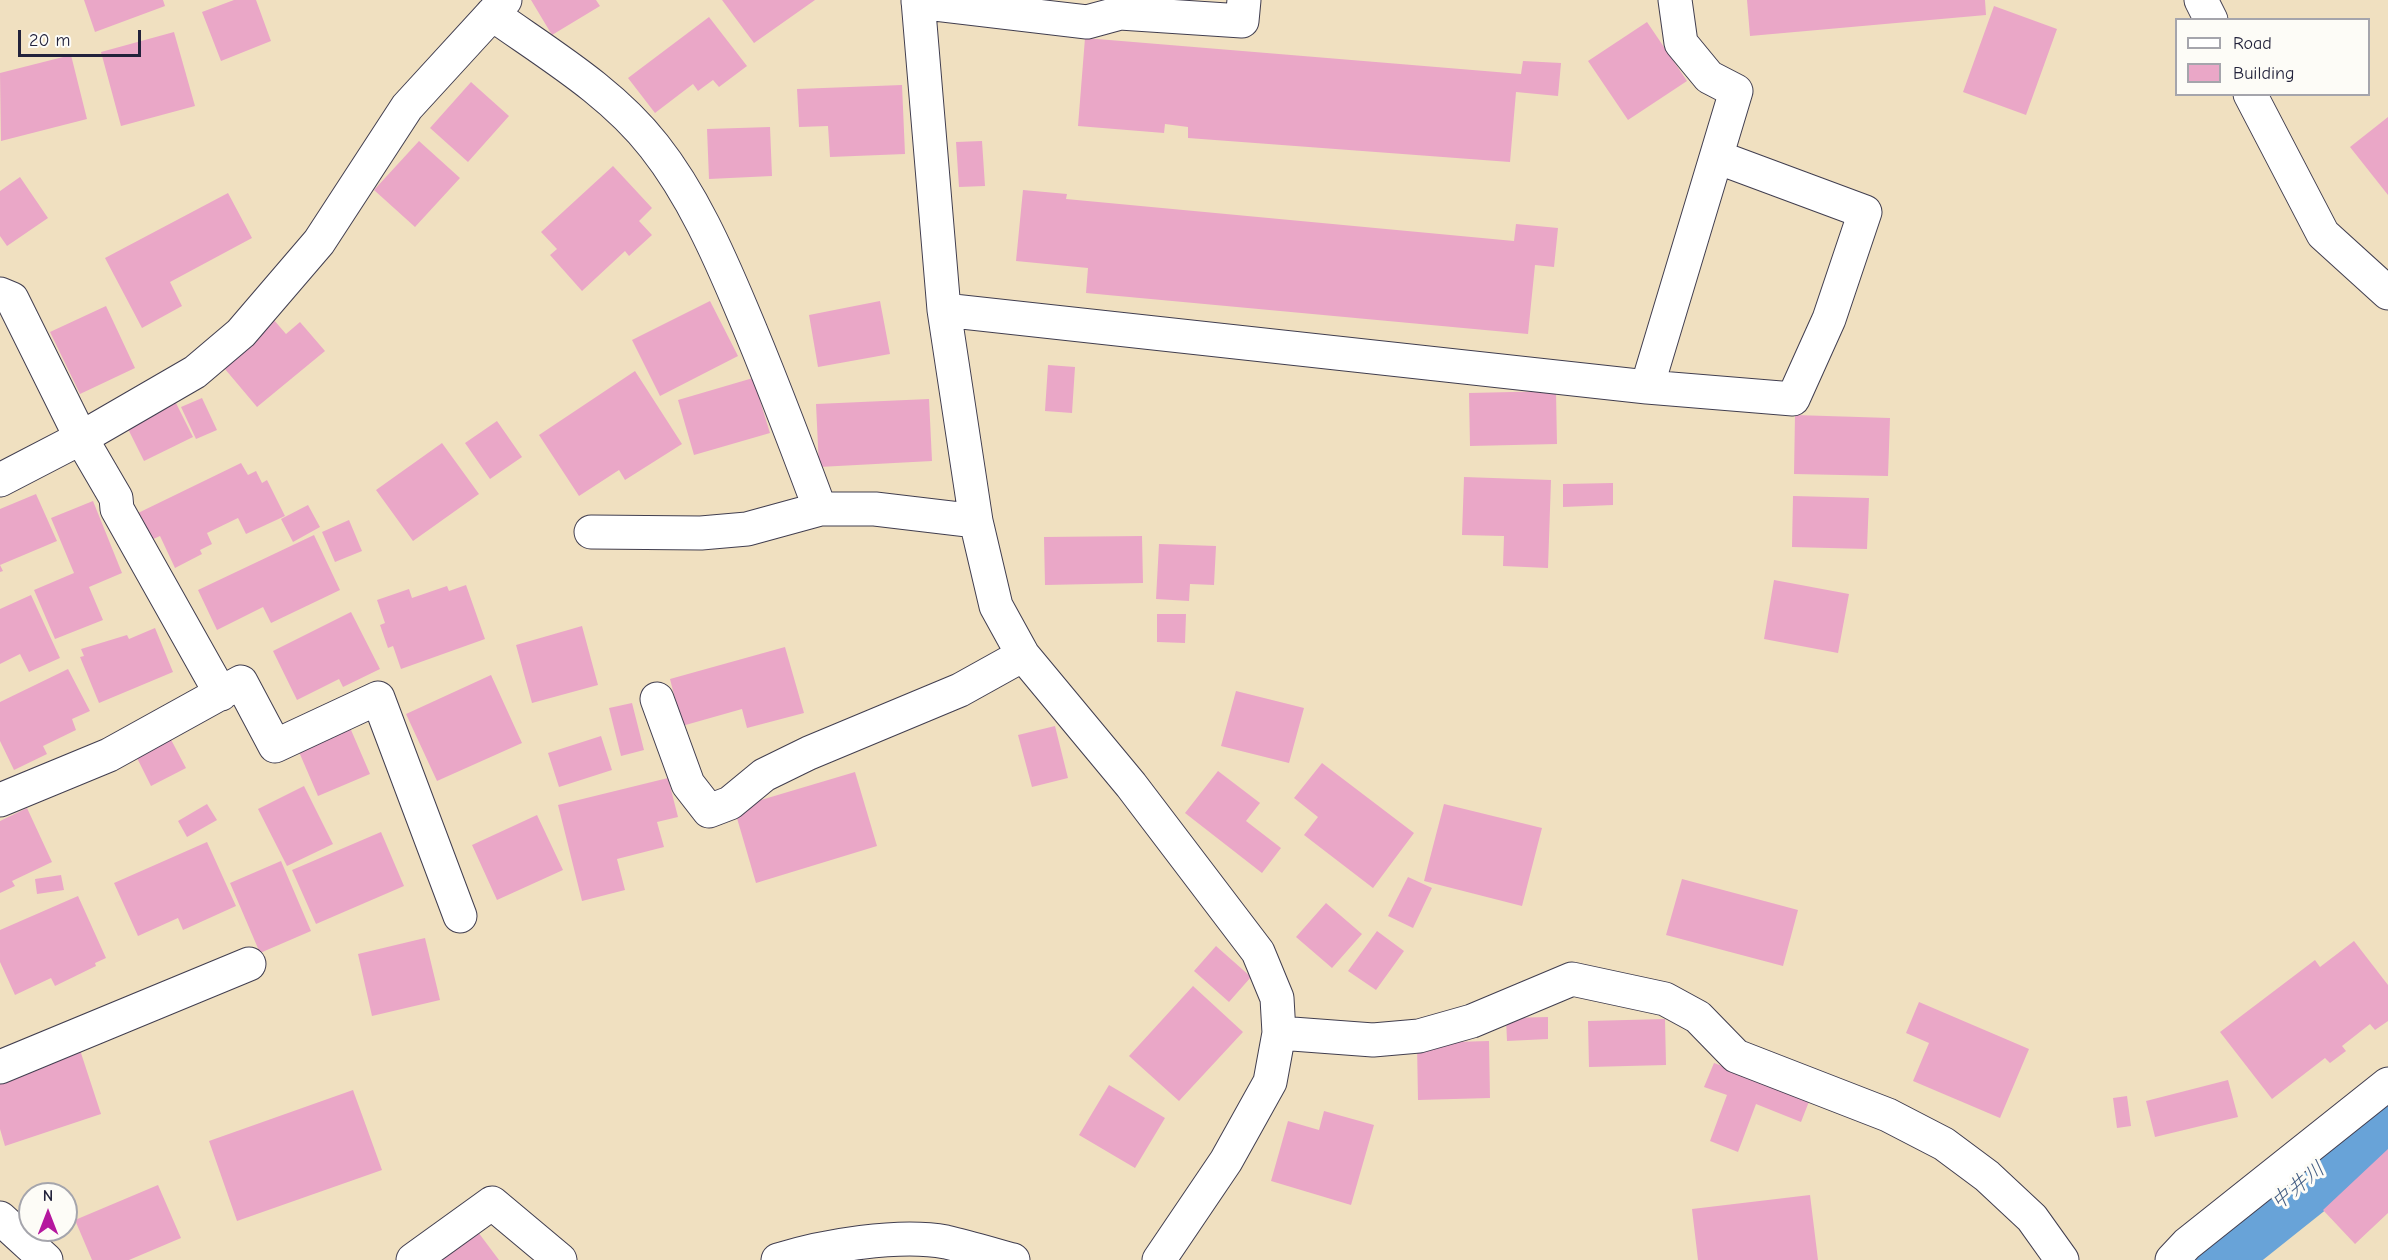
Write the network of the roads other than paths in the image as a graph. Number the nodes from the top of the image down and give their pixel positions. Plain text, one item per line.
1 (1244, 0) edge
2 (1676, 0) edge
3 (2201, 0) edge
4 (918, 1) edge
5 (499, 7) edge
6 (2210, 18) edge
7 (2251, 96) edge
8 (1717, 157) junction
9 (2388, 293) edge
10 (0, 294) edge
11 (944, 310) junction
12 (1647, 387) junction
13 (81, 438) junction
14 (0, 480) edge
15 (820, 509) junction
16 (976, 521) junction
17 (591, 532) dead end
18 (1023, 655) junction
19 (221, 694) junction
20 (657, 699) dead end
21 (0, 800) edge
22 (460, 916) dead end
23 (249, 964) dead end
24 (1279, 1033) junction
25 (0, 1067) edge
26 (2388, 1084) edge
27 (0, 1218) edge
28 (46, 1260) edge
29 (413, 1260) edge
30 (560, 1260) edge
31 (778, 1260) edge
32 (1013, 1260) edge
33 (1159, 1260) edge
34 (2062, 1260) edge
35 (2172, 1260) edge

1 - 4 street
2 - 8 street
3 - 6 street
4 - 11 street
5 - 13 street
5 - 15 street
7 - 9 street
8 - 12 street
8 - 12 street
10 - 13 street
11 - 12 street
11 - 16 street
13 - 14 street
13 - 19 street
15 - 16 street
15 - 17 street
16 - 18 street
18 - 20 street
18 - 24 street
19 - 21 street
19 - 22 street
23 - 25 street
24 - 33 street
24 - 34 street
26 - 35 street
27 - 28 street
29 - 30 street
31 - 32 street

